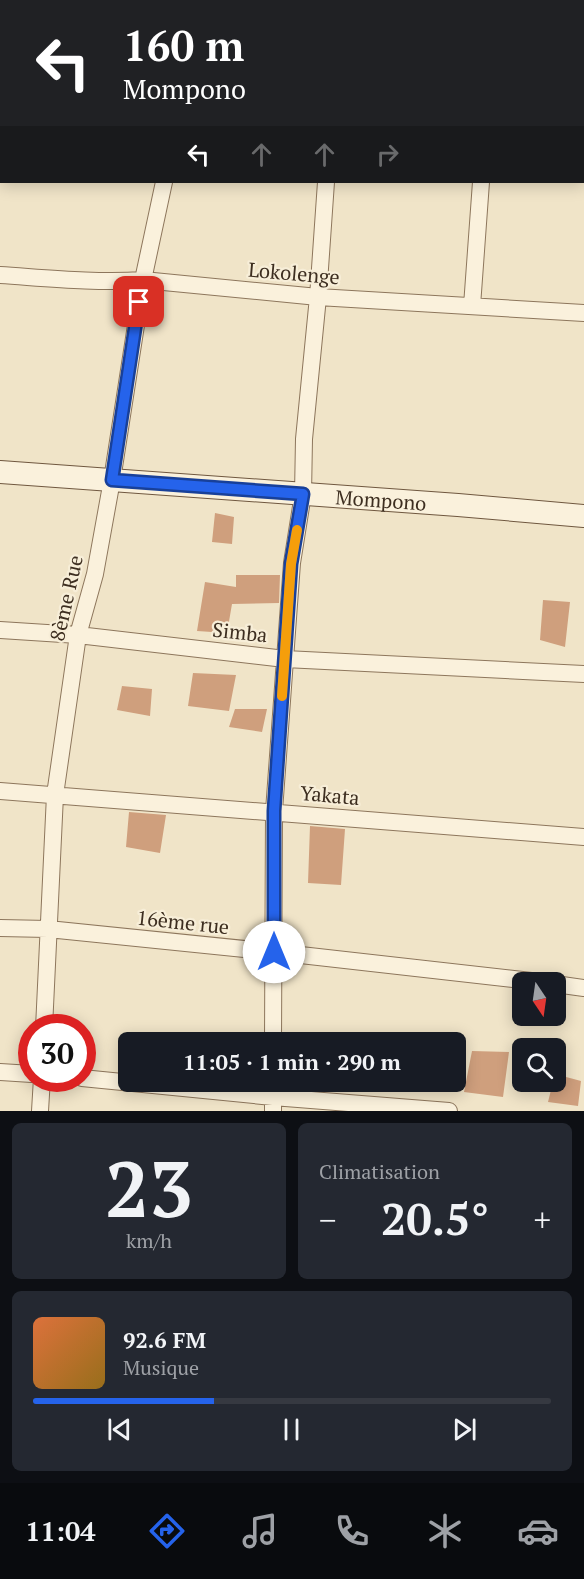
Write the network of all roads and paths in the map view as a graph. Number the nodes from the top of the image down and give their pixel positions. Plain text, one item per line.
1 (164, 183) edge
2 (326, 183) edge
3 (481, 183) edge
4 (0, 275) edge
5 (142, 280) junction
6 (318, 297) junction
7 (472, 306) junction
8 (584, 313) edge
9 (0, 472) edge
10 (112, 480) junction
11 (303, 494) junction
12 (584, 516) edge
13 (0, 630) edge
14 (78, 635) junction
15 (285, 658) junction
16 (584, 674) edge
17 (0, 791) edge
18 (55, 795) junction
19 (274, 811) junction
20 (584, 837) edge
21 (0, 928) edge
22 (48, 929) junction
23 (274, 952) junction
24 (512, 979) edge
25 (566, 986) edge
26 (584, 988) edge
27 (45, 1014) edge
28 (273, 1032) edge
29 (0, 1071) edge
30 (18, 1073) edge
31 (96, 1079) edge
32 (41, 1092) edge
33 (273, 1096) edge
34 (40, 1111) edge
35 (449, 1111) edge

1 - 5 street, 8ème Rue
2 - 6 street
3 - 7 street
4 - 5 street, Lokolenge
5 - 6 street, Lokolenge
5 - 10 street, 8ème Rue
6 - 7 street, Lokolenge
6 - 11 street
7 - 8 street, Lokolenge
9 - 10 street, Mompono
10 - 11 street, Mompono
10 - 14 street, 8ème Rue
11 - 12 street, Mompono
11 - 15 street
13 - 14 street, Simba
14 - 15 street, Simba
14 - 18 street, 8ème Rue
15 - 16 street, Simba
15 - 19 street
17 - 18 street, Yakata
18 - 19 street, Yakata
18 - 22 street, 8ème Rue
19 - 20 street, Yakata
19 - 23 street
21 - 22 street, 16ème rue
22 - 23 street, 16ème rue
22 - 27 street, 8ème Rue
23 - 24 street, 16ème rue
23 - 28 street
25 - 26 street
29 - 30 street
31 - 33 street
32 - 34 street
33 - 35 street

